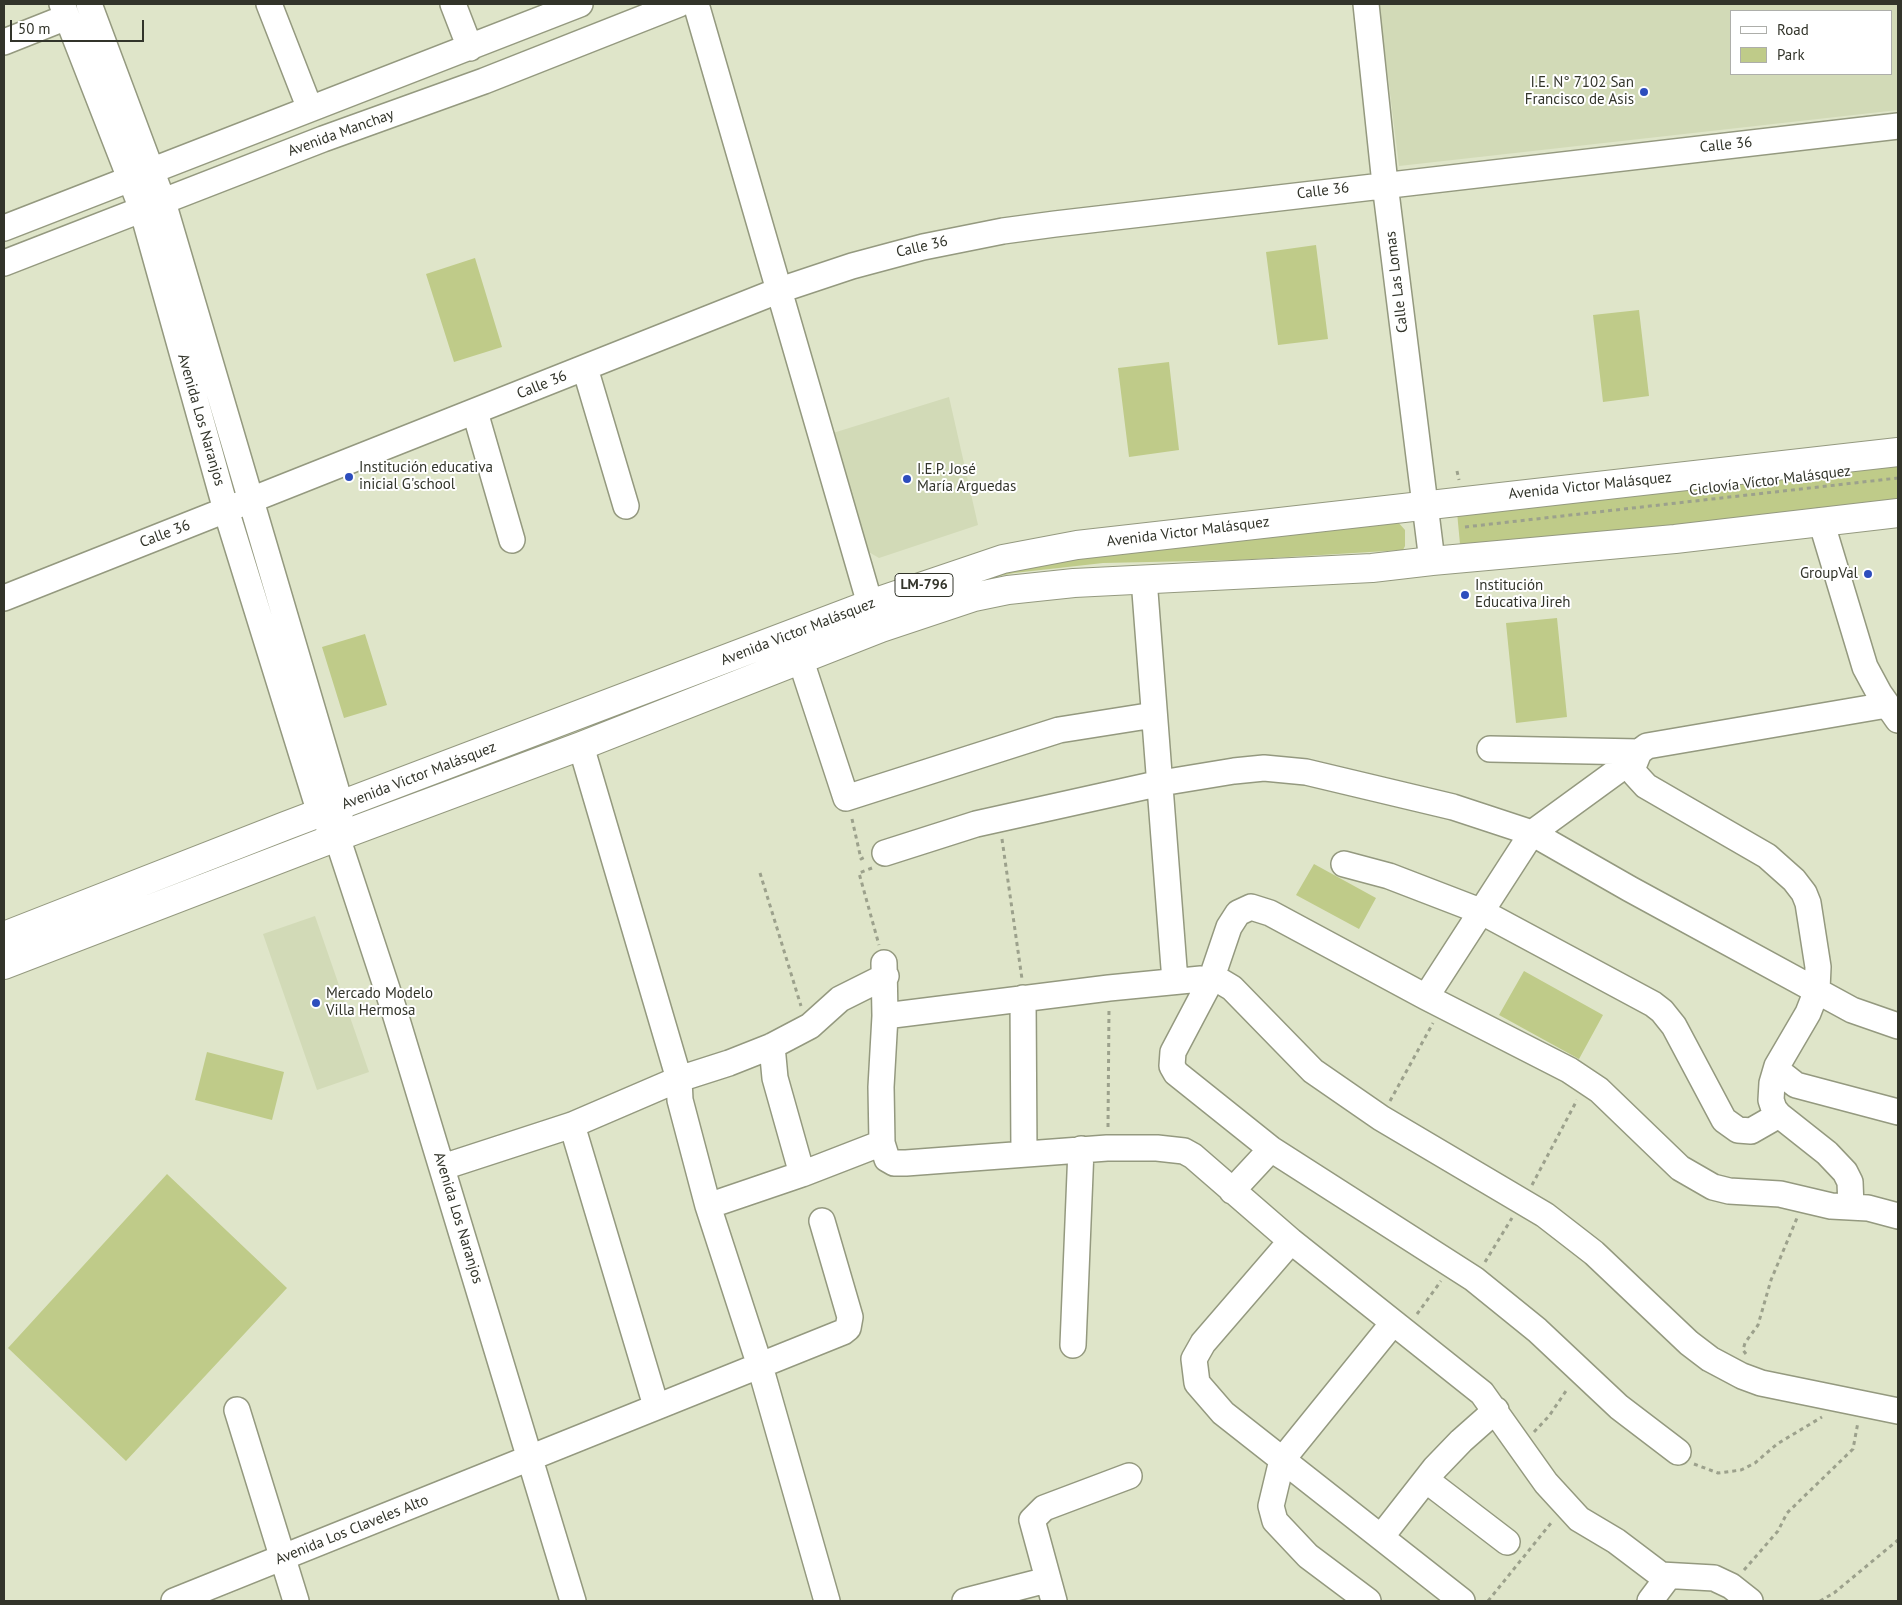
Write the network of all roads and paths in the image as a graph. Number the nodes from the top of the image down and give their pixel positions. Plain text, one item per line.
1 (89, 4) edge
2 (269, 4) edge
3 (453, 4) edge
4 (580, 4) edge
5 (679, 4) edge
6 (696, 4) edge
7 (1366, 4) edge
8 (64, 10) edge
9 (4, 42) edge
10 (470, 48) junction
11 (310, 109) junction
12 (1898, 126) edge
13 (140, 174) junction
14 (1385, 184) junction
15 (153, 205) junction
16 (4, 228) edge
17 (4, 263) edge
18 (780, 290) junction
19 (585, 368) junction
20 (475, 412) junction
21 (1898, 452) edge
22 (1898, 478) edge
23 (250, 500) junction
24 (1424, 504) junction
25 (626, 506) dead end
26 (226, 510) junction
27 (1898, 513) edge
28 (1821, 522) junction
29 (1465, 527) dead end
30 (512, 540) dead end
31 (1432, 561) junction
32 (1144, 579) junction
33 (4, 598) edge
34 (870, 604) junction
35 (801, 661) junction
36 (1892, 712) edge
37 (1154, 715) junction
38 (581, 746) junction
39 (1490, 749) dead end
40 (1637, 755) junction
41 (1161, 783) junction
42 (331, 809) junction
43 (852, 819) dead end
44 (1000, 831) dead end
45 (1532, 833) junction
46 (337, 837) junction
47 (878, 858) junction
48 (1344, 864) dead end
49 (760, 873) dead end
50 (1480, 911) junction
51 (4, 936) edge
52 (4, 965) edge
53 (885, 969) junction
54 (1211, 980) junction
55 (1175, 981) junction
56 (1817, 990) junction
57 (1023, 991) junction
58 (1434, 1001) junction
59 (1109, 1004) dead end
60 (802, 1009) dead end
61 (885, 1016) junction
62 (1898, 1026) edge
63 (772, 1046) junction
64 (1777, 1066) junction
65 (680, 1079) junction
66 (1580, 1094) dead end
67 (1898, 1112) edge
68 (1780, 1115) junction
69 (1381, 1118) junction
70 (572, 1125) junction
71 (1108, 1130) dead end
72 (882, 1143) junction
73 (1082, 1149) junction
74 (1271, 1149) junction
75 (1024, 1153) junction
76 (443, 1167) junction
77 (802, 1174) junction
78 (1530, 1188) dead end
79 (1232, 1191) junction
80 (1804, 1201) junction
81 (708, 1206) junction
82 (1851, 1207) junction
83 (1513, 1216) dead end
84 (1898, 1216) edge
85 (822, 1221) dead end
86 (1291, 1241) junction
87 (1480, 1270) dead end
88 (1446, 1275) dead end
89 (1416, 1314) dead end
90 (1393, 1322) junction
91 (1073, 1345) dead end
92 (760, 1366) junction
93 (1726, 1368) junction
94 (1584, 1374) junction
95 (656, 1406) junction
96 (237, 1410) dead end
97 (1496, 1410) junction
98 (1898, 1410) edge
99 (1854, 1414) junction
100 (1518, 1444) junction
101 (1678, 1452) joint
102 (529, 1458) junction
103 (1282, 1460) junction
104 (1129, 1476) dead end
105 (1426, 1480) junction
106 (1551, 1522) dead end
107 (1382, 1536) junction
108 (1898, 1540) edge
109 (1507, 1542) dead end
110 (282, 1558) junction
111 (1742, 1572) dead end
112 (1668, 1577) junction
113 (1051, 1591) edge
114 (174, 1601) edge
115 (296, 1601) edge
116 (573, 1601) edge
117 (827, 1601) edge
118 (965, 1601) edge
119 (1368, 1601) edge
120 (1462, 1601) edge
121 (1488, 1601) edge
122 (1650, 1601) edge
123 (1750, 1601) edge
124 (1820, 1601) edge

1 - 13 street, Avenida Los Naranjos
2 - 11 street
3 - 10 street
4 - 10 street
5 - 15 street, Avenida Manchay
6 - 18 street
7 - 14 street, Calle Las Lomas
8 - 9 street
8 - 13 street, Avenida Los Naranjos
10 - 11 street
11 - 13 street
12 - 14 street, Calle 36
13 - 15 street, Avenida Los Naranjos
13 - 16 street
14 - 18 street, Calle 36
14 - 24 street, Calle Las Lomas
15 - 17 street, Avenida Manchay
15 - 23 street, Avenida Los Naranjos
15 - 26 street, Avenida Los Naranjos
18 - 19 street, Calle 36
18 - 34 street
19 - 20 street, Calle 36
19 - 25 street
20 - 23 street, Calle 36
20 - 30 street
21 - 24 main road, Avenida Victor Malásquez / LM-796
22 - 29 path, Ciclovía Víctor Malásquez
23 - 26 street, Calle 36
23 - 42 street, Avenida Los Naranjos
24 - 31 street, Calle Las Lomas
24 - 34 main road, Avenida Victor Malásquez / LM-796
26 - 33 street, Calle 36
26 - 42 street, Avenida Los Naranjos
27 - 28 main road, Avenida Victor Malásquez / LM-796
28 - 31 main road, Avenida Victor Malásquez / LM-796
28 - 36 street
31 - 32 main road, Avenida Victor Malásquez / LM-796
32 - 35 main road, Avenida Victor Malásquez / LM-796
32 - 37 street
34 - 42 main road, Avenida Victor Malásquez / LM-796
35 - 37 street
35 - 38 main road, Avenida Victor Malásquez / LM-796
36 - 40 street
37 - 41 street
38 - 46 main road, Avenida Victor Malásquez / LM-796
38 - 65 street
39 - 40 street
40 - 45 street
40 - 56 street
41 - 45 street
41 - 47 street
41 - 55 street
42 - 46 street, Avenida Los Naranjos
42 - 51 main road, Avenida Victor Malásquez / LM-796
43 - 47 path
44 - 57 path
45 - 50 street
45 - 56 street
46 - 52 main road, Avenida Victor Malásquez / LM-796
46 - 76 street, Avenida Los Naranjos
47 - 53 path
48 - 50 street
49 - 60 path
50 - 58 street
50 - 68 street
53 - 61 street
53 - 63 street
54 - 55 street
54 - 58 street
54 - 69 street
54 - 74 street
55 - 57 street
56 - 62 street
56 - 64 street
57 - 61 street
57 - 75 street
58 - 69 path
58 - 80 street
59 - 71 path
61 - 72 street
63 - 65 street
63 - 77 street
64 - 67 street
64 - 68 street
65 - 70 street
65 - 81 street
66 - 78 path
68 - 82 street
69 - 93 street
70 - 76 street
70 - 95 street
72 - 75 street
72 - 77 street
73 - 75 street
73 - 79 street
73 - 91 street
74 - 79 street
74 - 94 street
76 - 102 street, Avenida Los Naranjos
77 - 81 street
79 - 86 street
80 - 82 street
80 - 93 path
81 - 92 street
82 - 84 street
83 - 87 path
85 - 92 street, Avenida Los Claveles Alto
86 - 90 street
86 - 103 street
88 - 89 path
90 - 97 street
90 - 103 street
92 - 95 street, Avenida Los Claveles Alto
92 - 117 street
93 - 99 street
94 - 100 path
94 - 101 street
95 - 102 street, Avenida Los Claveles Alto
96 - 110 street
97 - 100 street
97 - 105 street
98 - 99 street
99 - 101 path
99 - 111 path
100 - 112 street
102 - 110 street, Avenida Los Claveles Alto
102 - 116 street, Avenida Los Naranjos
103 - 107 street
103 - 119 street
104 - 113 street
105 - 107 street
105 - 109 street
106 - 121 path
107 - 120 street
108 - 124 path
110 - 114 street, Avenida Los Claveles Alto
110 - 115 street
112 - 122 street
112 - 123 street
113 - 118 street

